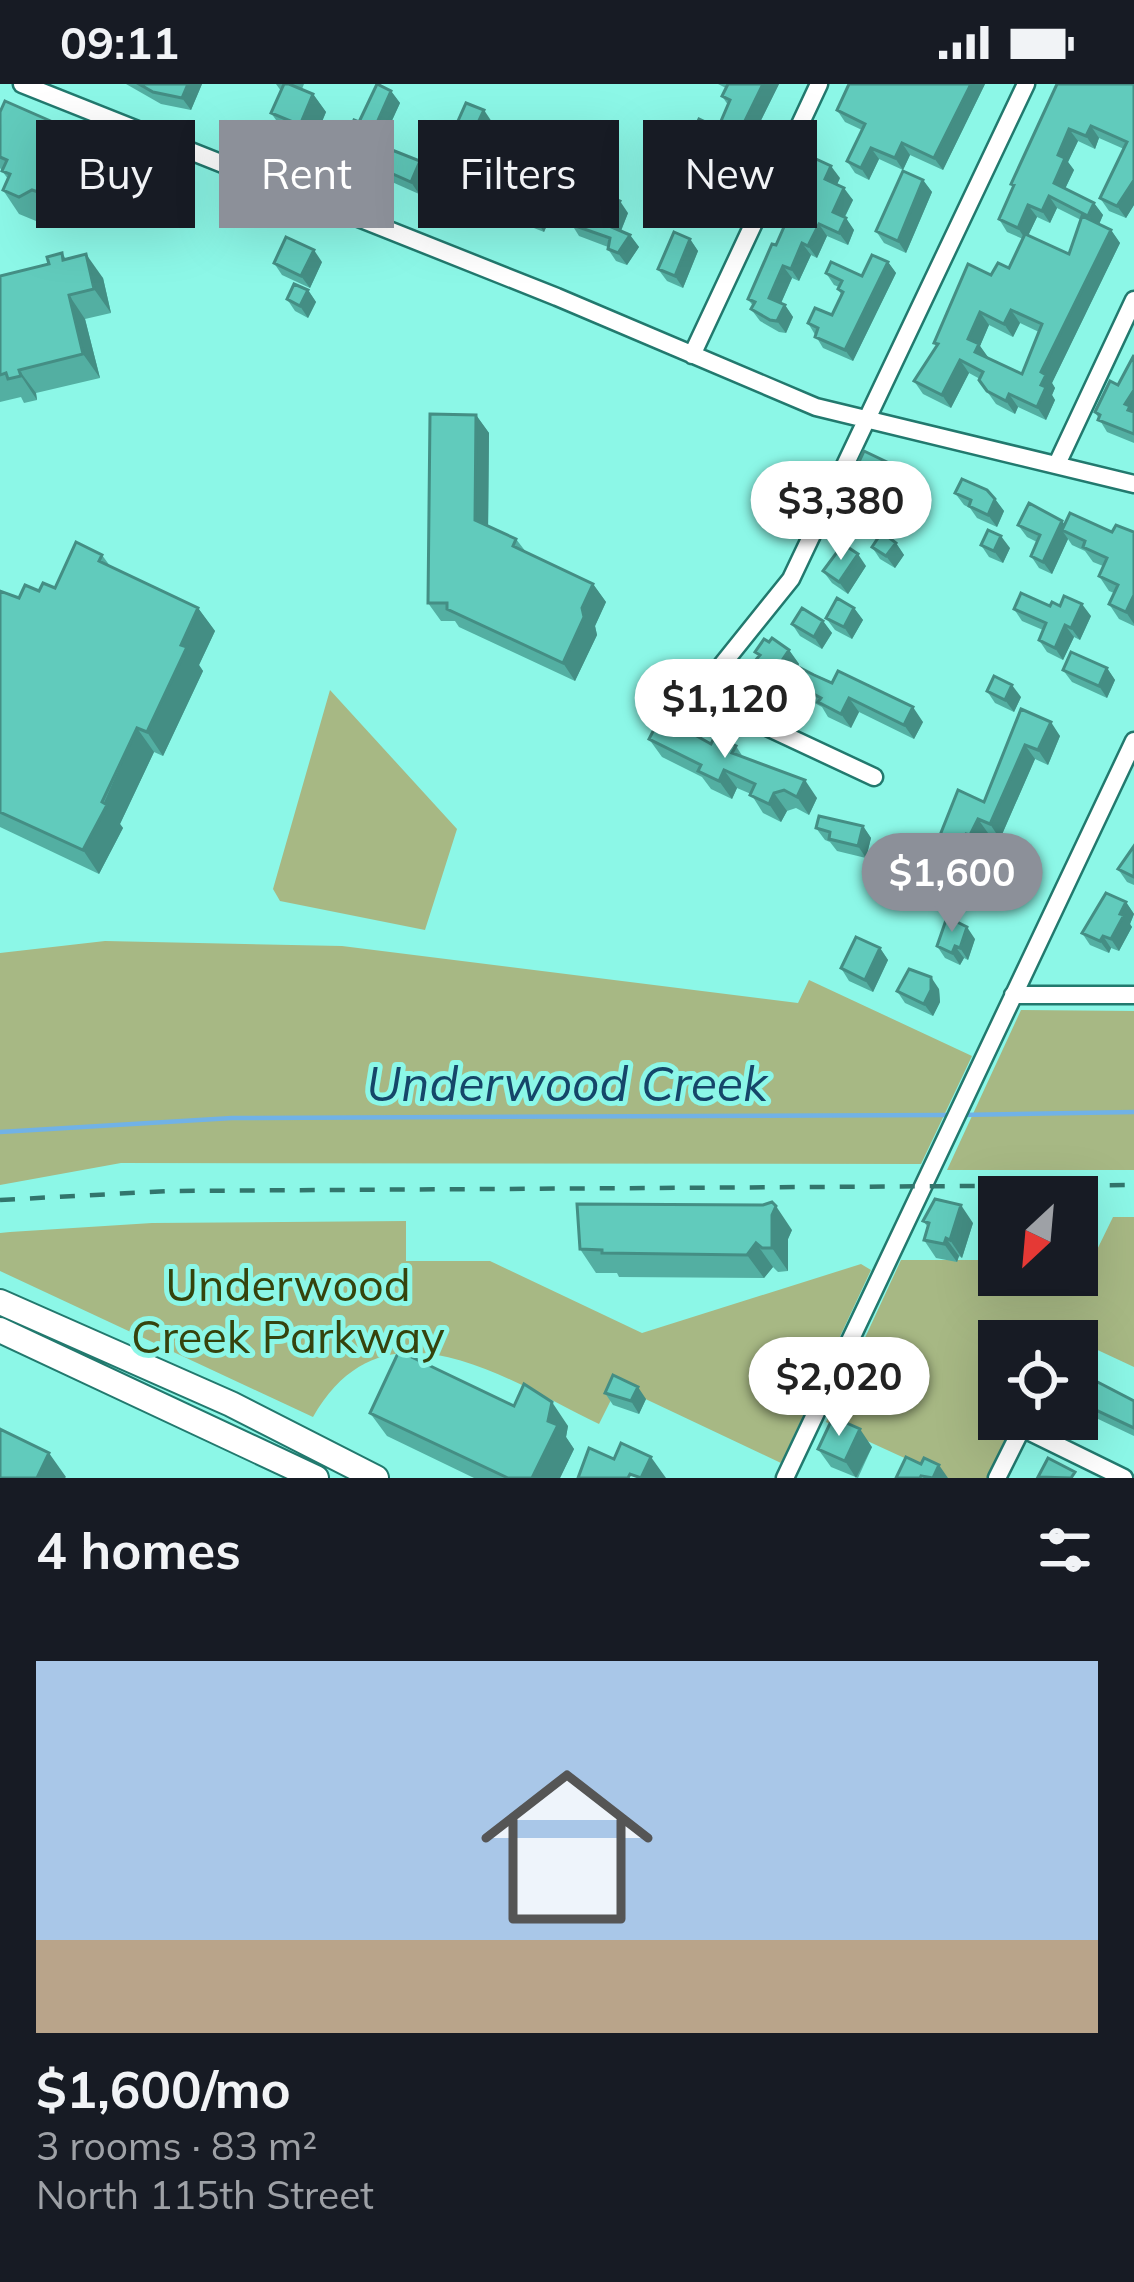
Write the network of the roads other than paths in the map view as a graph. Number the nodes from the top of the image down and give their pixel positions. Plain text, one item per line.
1 (22, 84) edge
2 (819, 84) edge
3 (1026, 84) edge
4 (63, 91) edge
5 (1134, 301) edge
6 (692, 355) junction
7 (868, 422) junction
8 (1057, 464) junction
9 (1134, 484) edge
10 (1134, 741) edge
11 (874, 777) dead end
12 (1013, 995) junction
13 (1134, 995) edge
14 (0, 1302) edge
15 (0, 1330) edge
16 (334, 1469) edge
17 (316, 1478) edge
18 (376, 1478) edge
19 (785, 1478) edge
20 (997, 1478) edge
21 (1124, 1478) edge

1 - 4 street
2 - 6 street
3 - 7 street
4 - 6 street
5 - 8 street
6 - 7 street
7 - 8 street
7 - 11 street
8 - 9 street
10 - 12 street
12 - 13 street
12 - 19 street
14 - 16 street
15 - 17 street
16 - 18 street
20 - 21 street

